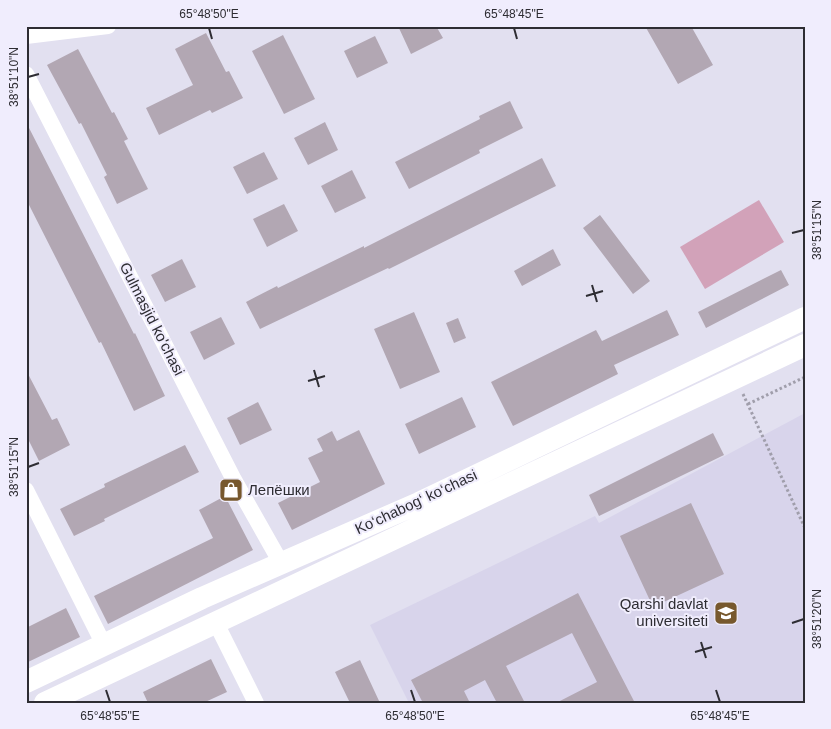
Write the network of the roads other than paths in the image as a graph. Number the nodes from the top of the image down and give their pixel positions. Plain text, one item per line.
1 (108, 26) edge
2 (26, 36) edge
3 (26, 74) edge
4 (805, 318) edge
5 (805, 345) edge
6 (26, 490) edge
7 (281, 563) junction
8 (215, 621) junction
9 (104, 645) junction
10 (26, 682) edge
11 (45, 703) edge
12 (256, 703) edge

1 - 2 street
3 - 7 street, Gulmasjid ko'chasi
4 - 7 main road, Ko‘chabog‘ ko‘chasi
5 - 8 main road, Ko‘chabog‘ ko‘chasi
6 - 9 street
7 - 9 main road, Ko‘chabog‘ ko‘chasi
8 - 11 main road, Ko‘chabog‘ ko‘chasi
8 - 12 street
9 - 10 main road, Ko‘chabog‘ ko‘chasi

